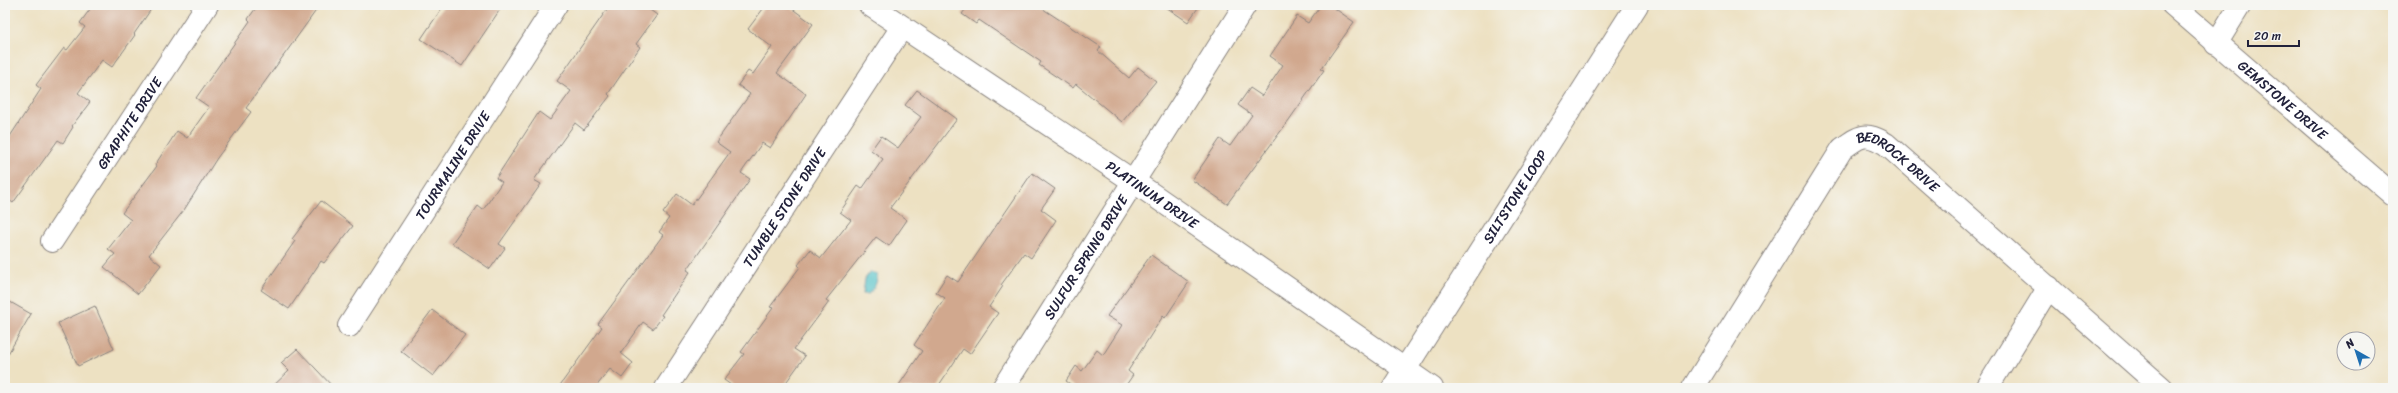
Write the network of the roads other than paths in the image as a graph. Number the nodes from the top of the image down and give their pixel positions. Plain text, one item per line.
1 (207, 5) edge
2 (556, 5) edge
3 (870, 5) edge
4 (1245, 5) edge
5 (1637, 5) edge
6 (2173, 5) edge
7 (2240, 5) edge
8 (902, 27) junction
9 (2216, 44) junction
10 (1133, 181) junction
11 (2393, 195) edge
12 (52, 241) dead end
13 (2049, 287) junction
14 (349, 326) dead end
15 (1405, 370) junction
16 (666, 388) edge
17 (1003, 388) edge
18 (1393, 388) edge
19 (1432, 388) edge
20 (1693, 388) edge
21 (1986, 388) edge
22 (2162, 388) edge

1 - 12 street, GRAPHITE DRIVE
2 - 14 street, TOURMALINE DRIVE
3 - 8 street, PLATINUM DRIVE
4 - 10 street, SULFUR SPRING DRIVE
5 - 15 street, SILTSTONE LOOP
6 - 9 street, GEMSTONE DRIVE
7 - 9 street
8 - 10 street, PLATINUM DRIVE
8 - 16 street, TUMBLE STONE DRIVE
9 - 11 street, GEMSTONE DRIVE
10 - 15 street, PLATINUM DRIVE
10 - 17 street, SULFUR SPRING DRIVE
13 - 20 street, BEDROCK DRIVE
13 - 21 street
13 - 22 street, BEDROCK DRIVE
15 - 18 street, SILTSTONE LOOP
15 - 19 street, PLATINUM DRIVE

